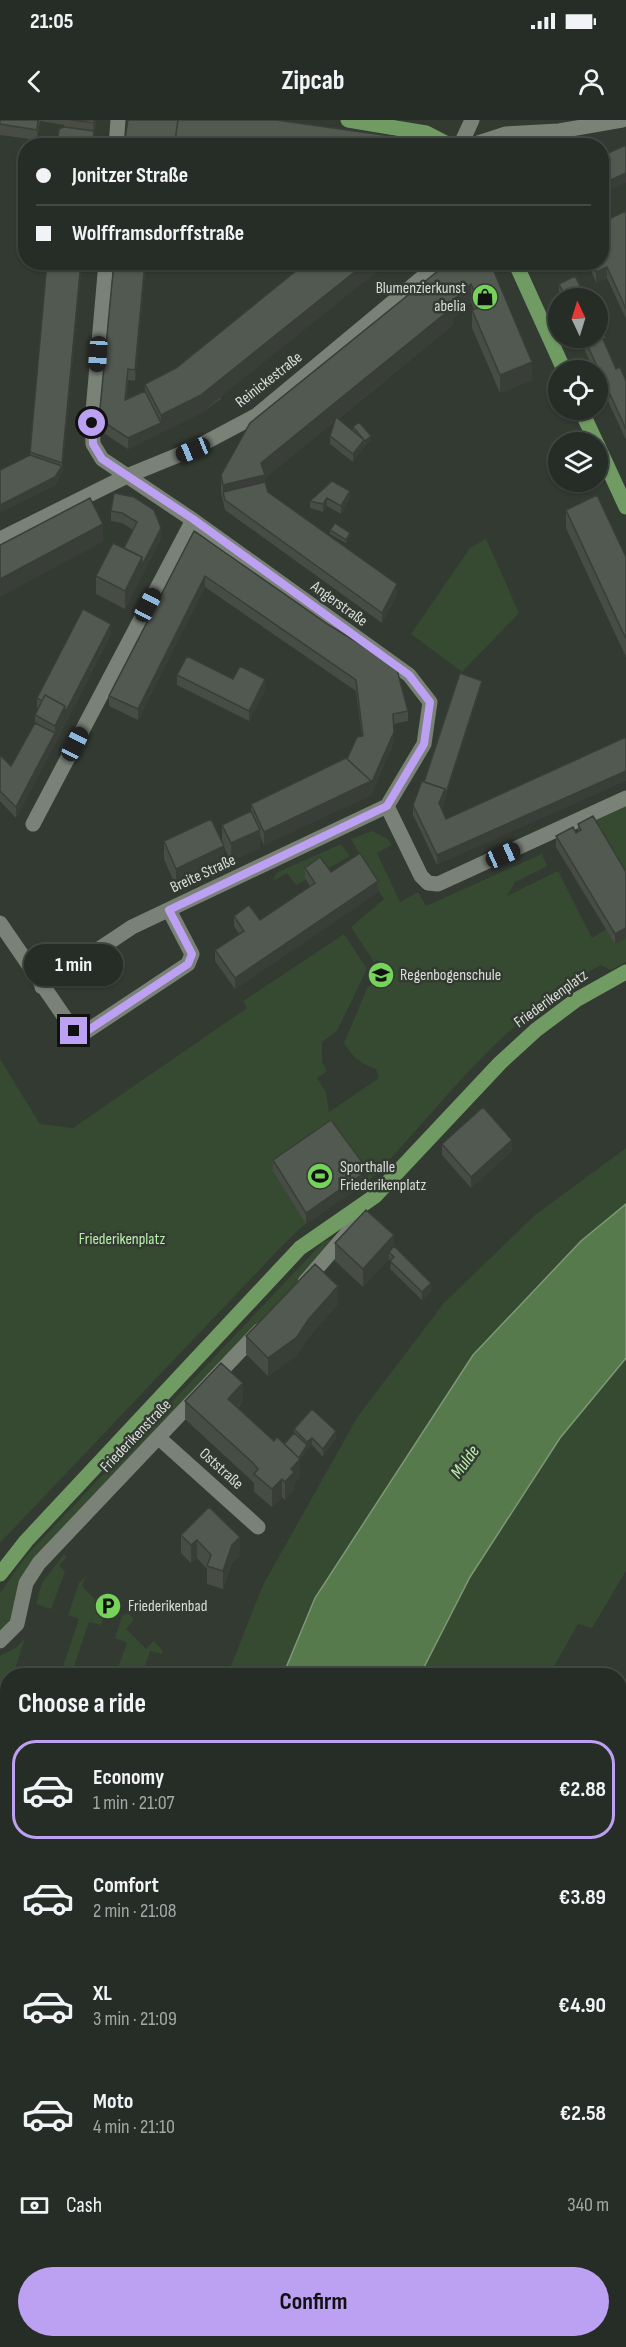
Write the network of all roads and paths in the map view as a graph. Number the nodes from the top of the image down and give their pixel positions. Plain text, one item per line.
1 (118, 120) edge
2 (348, 120) edge
3 (472, 120) edge
4 (622, 120) edge
5 (117, 138) edge
6 (436, 138) edge
7 (464, 138) edge
8 (494, 138) edge
9 (105, 270) edge
10 (431, 270) edge
11 (519, 270) edge
12 (559, 360) edge
13 (608, 467) edge
14 (127, 476) junction
15 (626, 507) edge
16 (193, 519) junction
17 (0, 539) edge
18 (626, 798) edge
19 (387, 806) junction
20 (33, 824) dead end
21 (169, 910) junction
22 (0, 923) edge
23 (626, 972) edge
24 (42, 987) junction
25 (360, 1208) junction
26 (298, 1290) edge
27 (267, 1322) edge
28 (159, 1438) junction
29 (258, 1527) dead end
30 (0, 1574) edge
31 (0, 1641) edge

1 - 5 street
2 - 6 main road
3 - 7 street
4 - 8 street
9 - 14 street, Angerstraße
10 - 14 street, Reinickestraße
11 - 12 main road
13 - 15 main road
14 - 16 street, Angerstraße
14 - 17 street, Reinickestraße
16 - 19 street, Angerstraße
16 - 20 street
18 - 19 street
19 - 21 street, Breite Straße
21 - 24 street, Breite Straße
21 - 24 street
22 - 24 street
23 - 25 main road, Friederikenplatz
25 - 26 street
25 - 30 main road, Friederikenplatz
27 - 28 street, Friederikenstraße
28 - 29 street, Oststraße
28 - 31 street, Friederikenstraße

